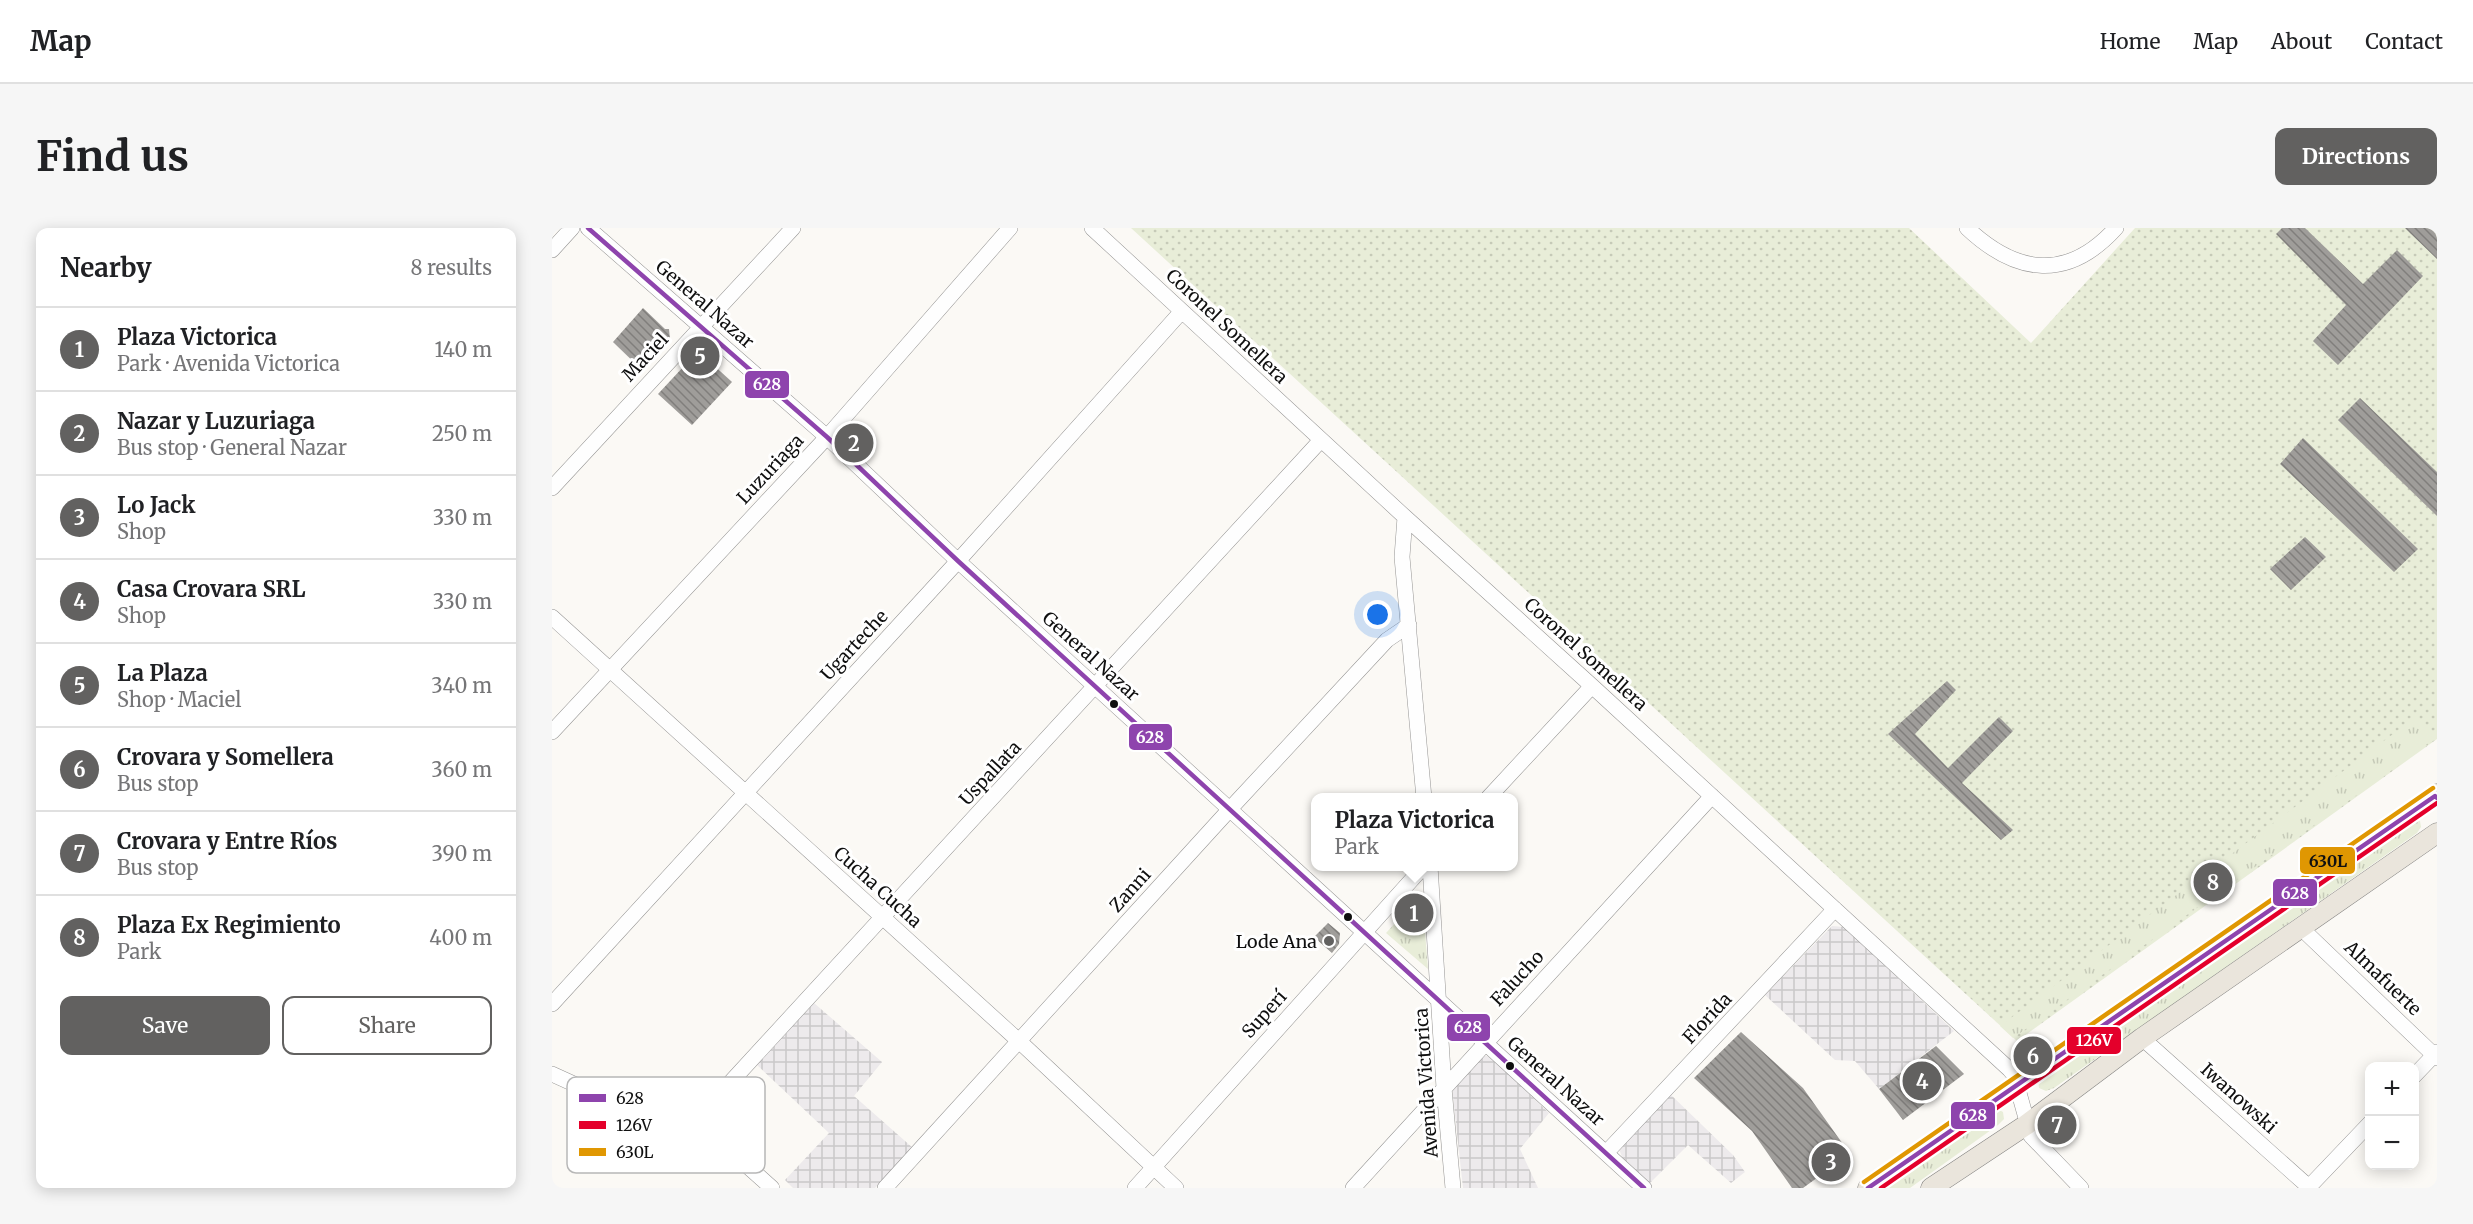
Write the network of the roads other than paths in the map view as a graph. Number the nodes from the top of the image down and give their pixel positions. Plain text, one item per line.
1 (572, 228) edge
2 (588, 228) edge
3 (793, 228) edge
4 (1010, 228) edge
5 (1092, 228) edge
6 (1967, 228) edge
7 (2116, 228) edge
8 (552, 250) edge
9 (1182, 311) junction
10 (700, 326) junction
11 (827, 437) junction
12 (1321, 440) junction
13 (552, 488) edge
14 (1404, 517) junction
15 (958, 561) junction
16 (552, 617) edge
17 (1409, 625) junction
18 (609, 669) junction
19 (1592, 686) junction
20 (1096, 687) junction
21 (552, 732) edge
22 (1424, 793) edge
23 (1493, 793) edge
24 (745, 794) junction
25 (1712, 796) junction
26 (2436, 796) edge
27 (1230, 809) junction
28 (2437, 833) edge
29 (1420, 871) edge
30 (1430, 871) edge
31 (1835, 909) junction
32 (882, 918) junction
33 (2301, 928) junction
34 (1365, 931) junction
35 (1439, 999) junction
36 (552, 1004) edge
37 (2142, 1038) junction
38 (1020, 1042) junction
39 (1484, 1042) junction
40 (2436, 1055) edge
41 (2419, 1072) edge
42 (552, 1074) edge
43 (735, 1077) edge
44 (567, 1081) edge
45 (2018, 1086) junction
46 (1444, 1088) junction
47 (2026, 1125) junction
48 (2365, 1128) edge
49 (1606, 1153) junction
50 (1154, 1167) junction
51 (755, 1173) edge
52 (772, 1188) edge
53 (885, 1188) edge
54 (1135, 1188) edge
55 (1176, 1188) edge
56 (1353, 1188) edge
57 (1454, 1188) edge
58 (1644, 1188) edge
59 (1868, 1188) edge
60 (1931, 1188) edge
61 (2081, 1188) edge
62 (2309, 1188) edge

1 - 8 street
2 - 10 street, General Nazar
3 - 10 street, Maciel
4 - 11 street, Luzuriaga
5 - 9 street, Coronel Somellera
6 - 7 street
9 - 12 street, Coronel Somellera
9 - 15 street, Ugarteche
10 - 11 street, General Nazar
10 - 13 street, Maciel
11 - 15 street, General Nazar
11 - 18 street, Luzuriaga
12 - 14 street, Coronel Somellera
12 - 20 street, Uspallata
14 - 17 street
14 - 19 street, Coronel Somellera
15 - 20 street, General Nazar
15 - 24 street, Ugarteche
16 - 18 street, Cucha Cucha
17 - 22 street
17 - 27 street, Zanni
18 - 21 street, Luzuriaga
18 - 24 street, Cucha Cucha
19 - 23 street
19 - 25 street, Coronel Somellera
20 - 27 street, General Nazar
20 - 32 street, Uspallata
24 - 32 street, Cucha Cucha
24 - 36 street, Ugarteche
25 - 31 street, Coronel Somellera
25 - 39 street, Falucho
26 - 45 main road
27 - 34 street, General Nazar
27 - 38 street, Zanni
28 - 33 main road
29 - 34 street, Superí
30 - 35 street, Avenida Victorica
31 - 45 street, Coronel Somellera
31 - 49 street, Florida
32 - 38 street, Cucha Cucha
32 - 43 street, Uspallata
33 - 37 main road
33 - 40 street, Almafuerte
34 - 35 street, General Nazar
34 - 50 street, Superí
35 - 39 street, General Nazar
35 - 46 street, Avenida Victorica
37 - 47 main road
37 - 62 street, Iwanowski
38 - 50 street, Cucha Cucha
38 - 53 street, Zanni
39 - 46 street, Falucho
39 - 49 street, General Nazar
40 - 41 street
42 - 44 street
45 - 47 street, Coronel Somellera
45 - 59 main road
46 - 56 street, Falucho
46 - 57 street, Avenida Victorica
47 - 60 main road
47 - 61 street
48 - 62 street
49 - 58 street, General Nazar
50 - 54 street, Superí
50 - 55 street, Cucha Cucha
51 - 52 street

